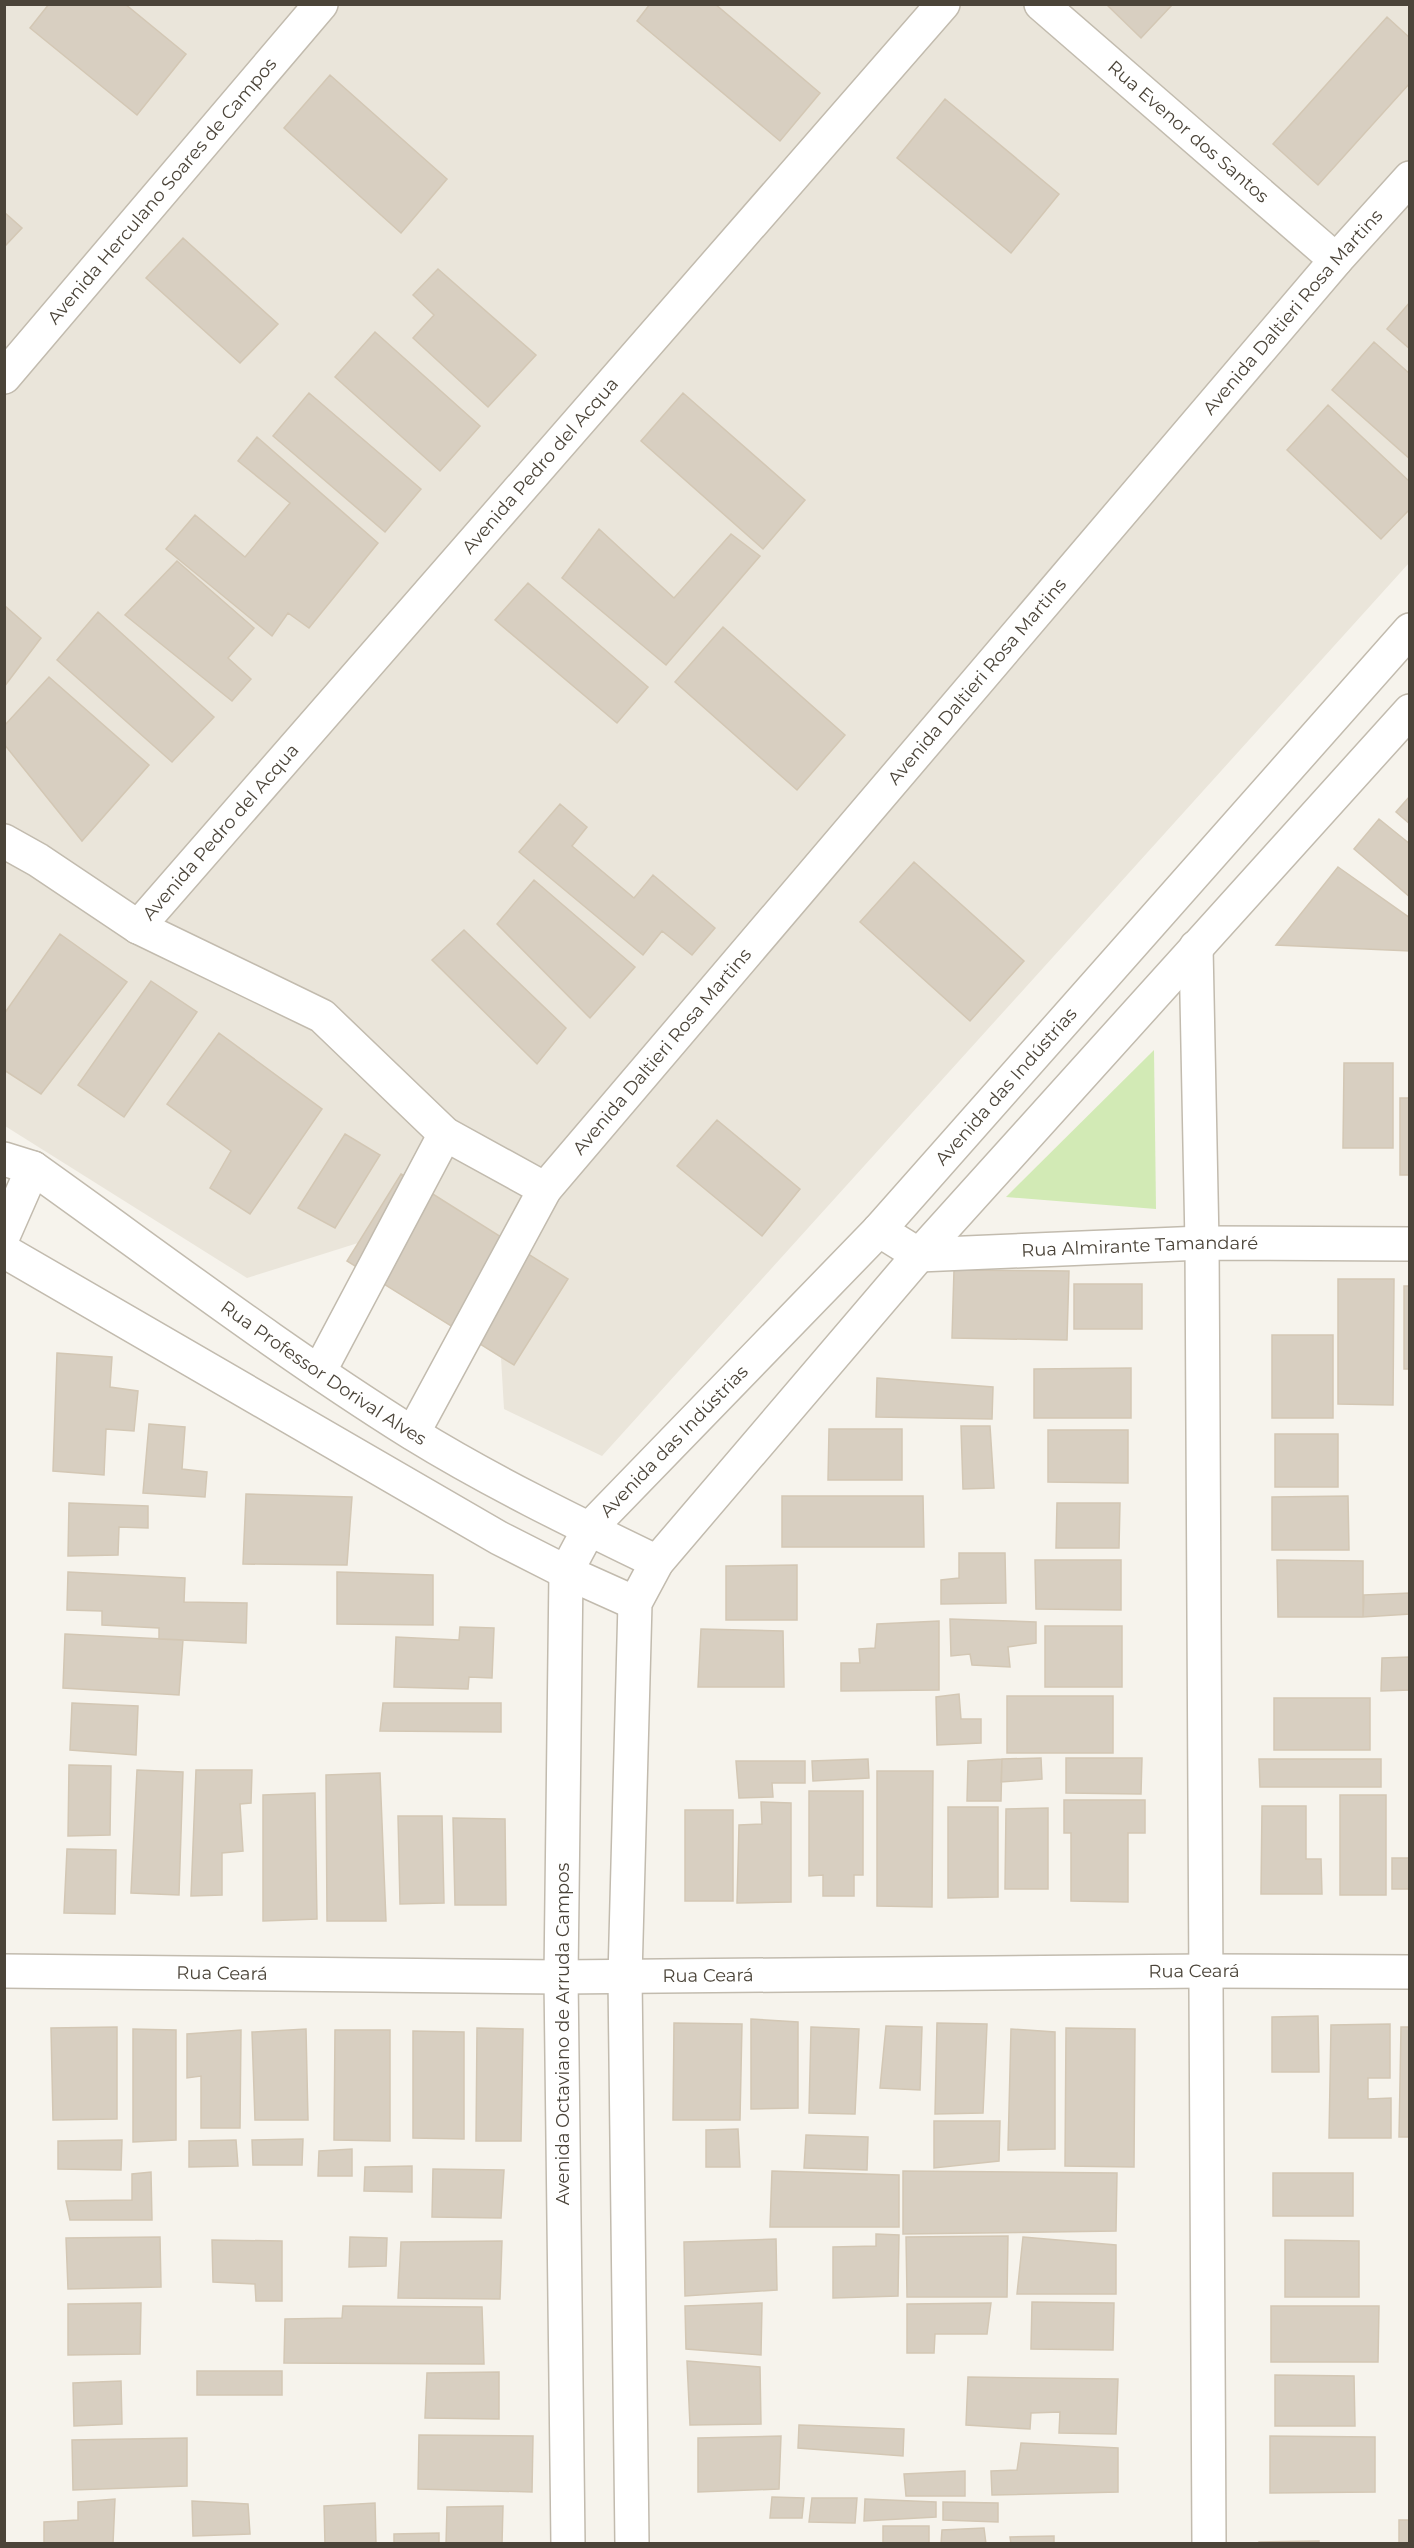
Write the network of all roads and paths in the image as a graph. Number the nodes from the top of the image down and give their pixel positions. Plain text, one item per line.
1 (321, 4) edge
2 (943, 4) edge
3 (1041, 4) edge
4 (1410, 178) edge
5 (1335, 260) junction
6 (4, 377) edge
7 (1410, 630) edge
8 (1410, 711) edge
9 (4, 841) edge
10 (138, 927) junction
11 (1196, 946) junction
12 (445, 1134) junction
13 (19, 1163) edge
14 (545, 1189) junction
15 (879, 1230) junction
16 (4, 1234) edge
17 (1203, 1243) junction
18 (1410, 1244) edge
19 (4, 1251) edge
20 (919, 1255) junction
21 (319, 1372) junction
22 (413, 1433) junction
23 (589, 1529) junction
24 (657, 1562) junction
25 (566, 1572) junction
26 (635, 1603) junction
27 (4, 1971) edge
28 (1206, 1971) junction
29 (1410, 1972) edge
30 (561, 1977) junction
31 (626, 1977) junction
32 (568, 2544) edge
33 (632, 2544) edge
34 (1209, 2544) edge

1 - 6 street, Avenida Herculano Soares de Campos
2 - 10 street, Avenida Pedro del Acqua
3 - 5 street, Rua Evenor dos Santos
4 - 5 street, Avenida Daltieri Rosa Martins
5 - 14 street, Avenida Daltieri Rosa Martins
7 - 15 street, Avenida das Indústrias
8 - 11 street
9 - 10 street
10 - 12 street
11 - 17 street
11 - 20 street
12 - 14 street
12 - 21 street
13 - 16 street
13 - 21 street, Rua Professor Dorival Alves
14 - 22 street, Avenida Daltieri Rosa Martins
15 - 20 street
15 - 23 street, Avenida das Indústrias
17 - 18 street, Rua Almirante Tamandaré
17 - 20 street, Rua Almirante Tamandaré
17 - 28 street
19 - 25 street
20 - 24 street
21 - 22 street, Rua Professor Dorival Alves
22 - 23 street, Rua Professor Dorival Alves
23 - 24 street, Rua Professor Dorival Alves
23 - 25 street, Avenida Octaviano de Arruda Campos
24 - 26 street
25 - 26 street
25 - 30 street, Avenida Octaviano de Arruda Campos
26 - 31 street
27 - 30 street, Rua Ceará
28 - 29 street, Rua Ceará
28 - 31 street, Rua Ceará
28 - 34 street
30 - 31 street, Rua Ceará
30 - 32 street, Avenida Octaviano de Arruda Campos
31 - 33 street

